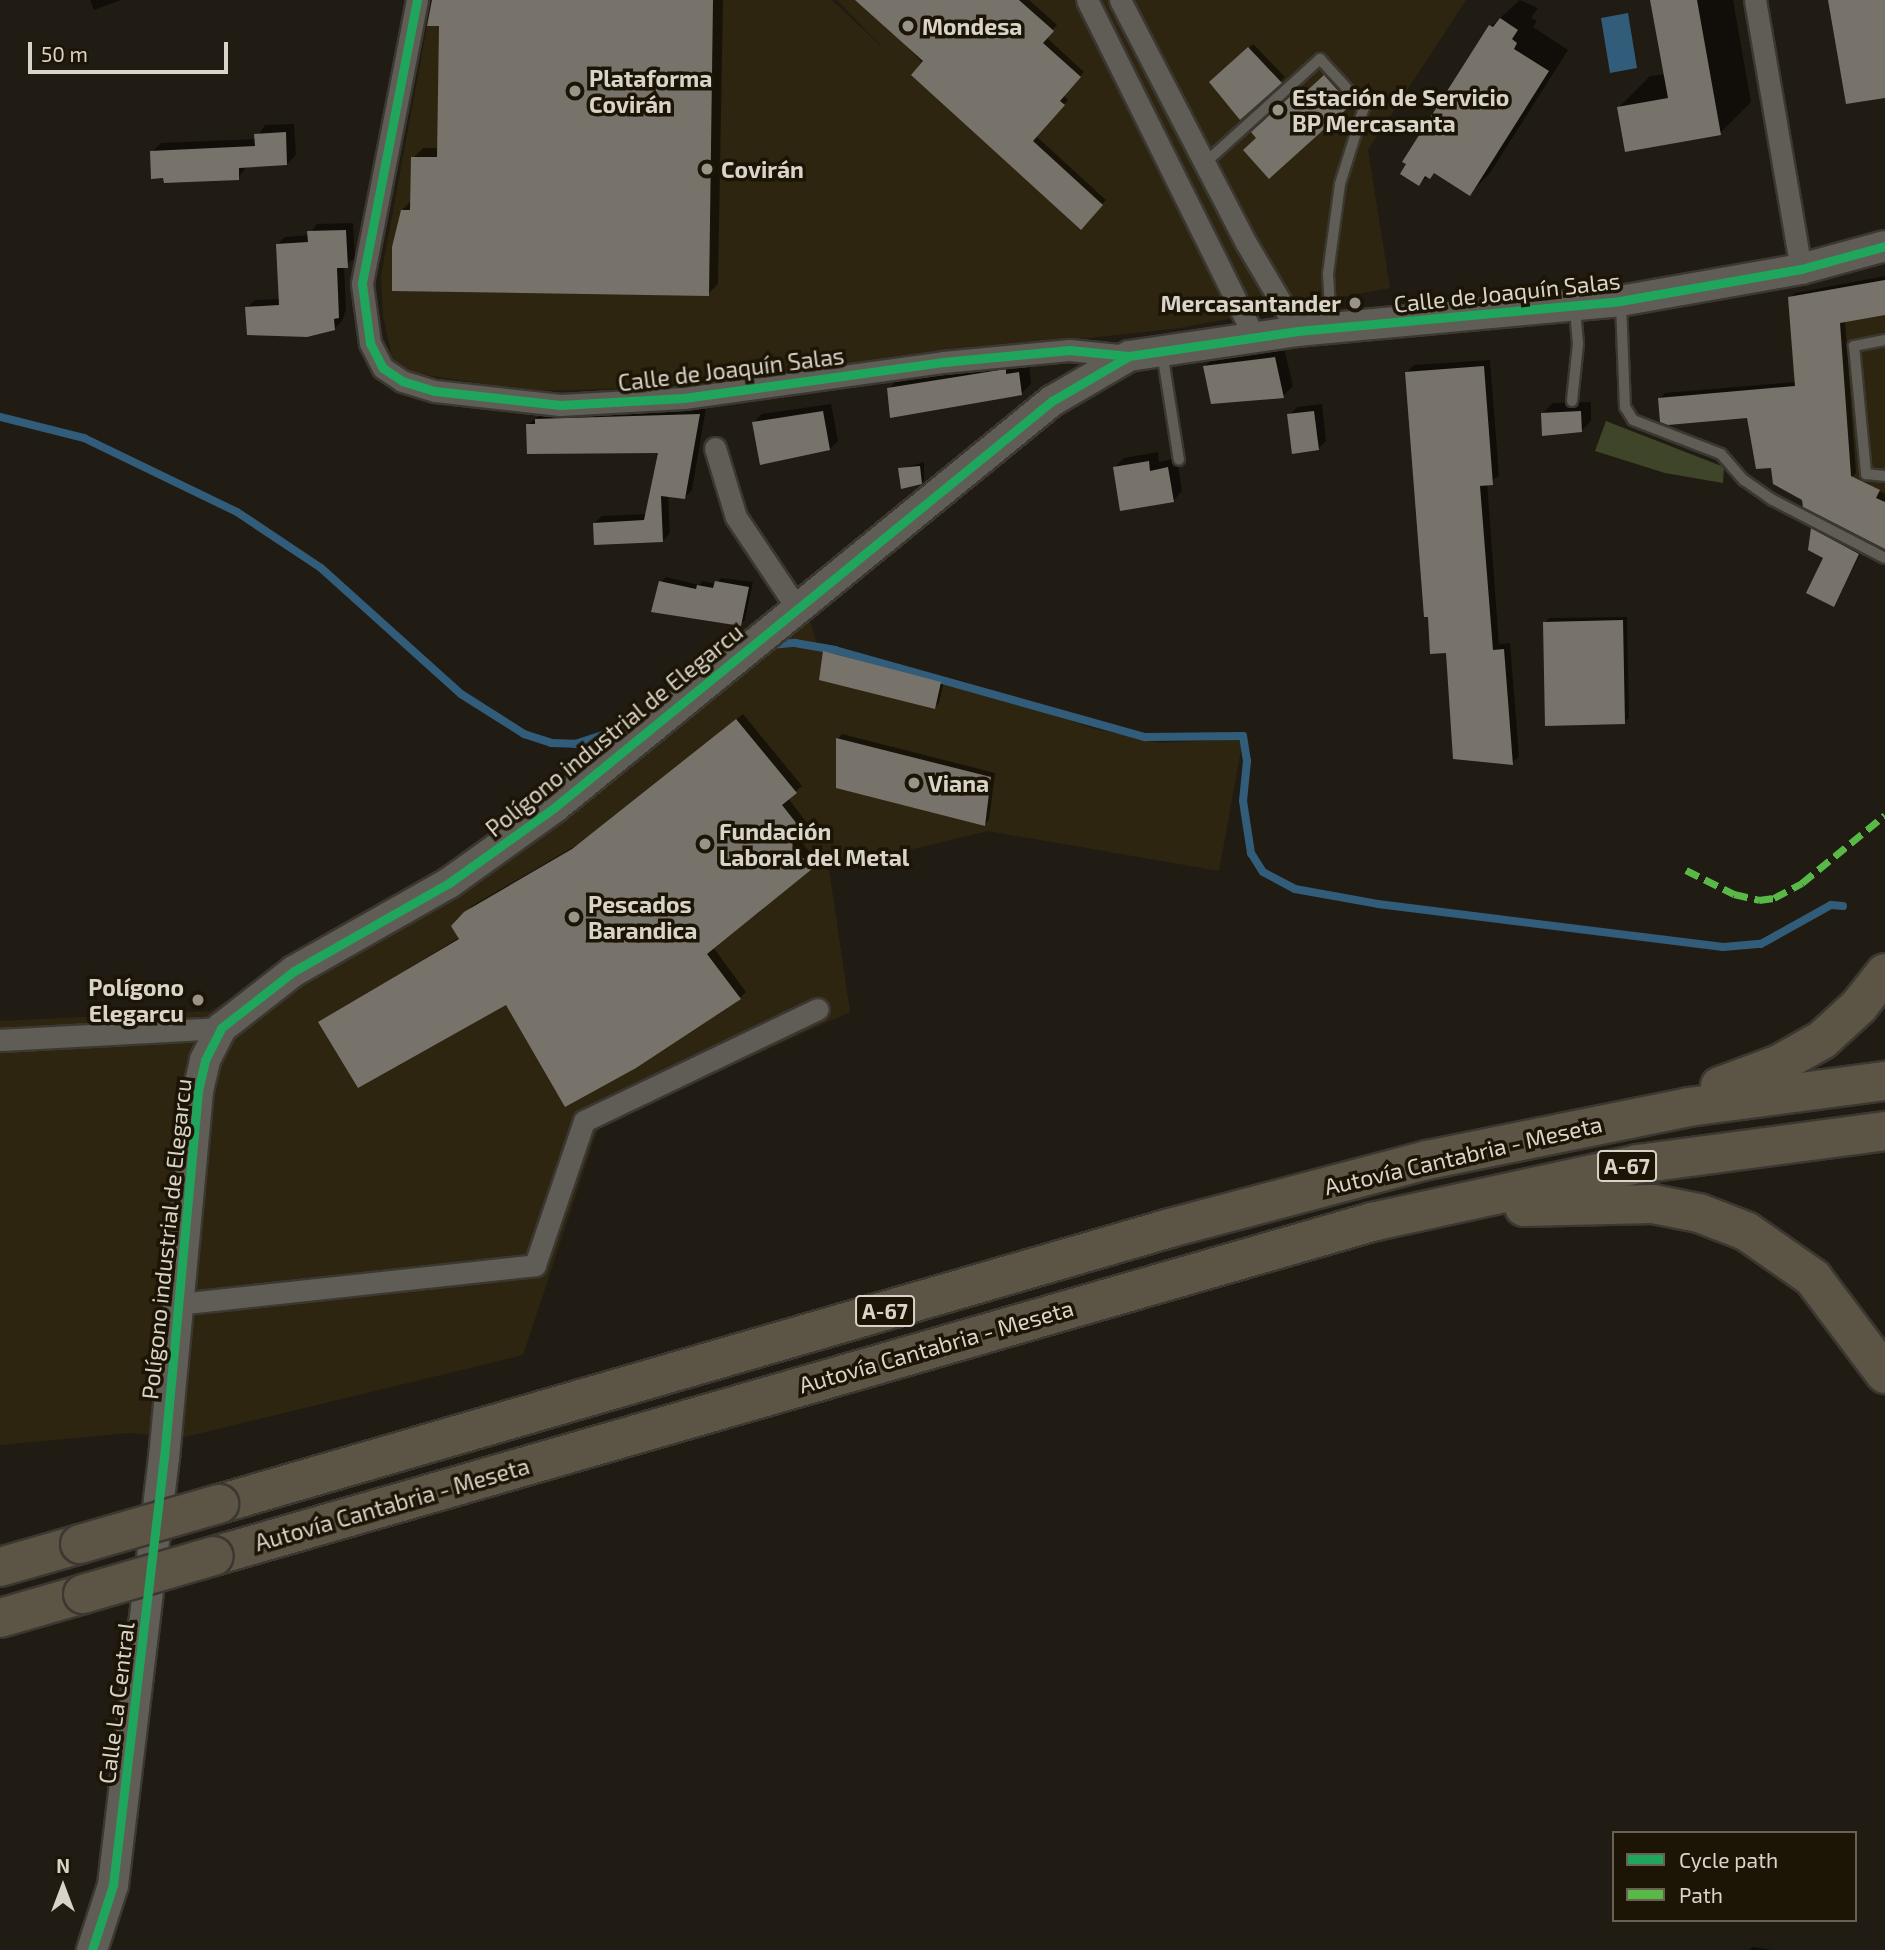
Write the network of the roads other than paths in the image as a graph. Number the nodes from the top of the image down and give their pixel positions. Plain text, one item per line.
1 (417, 0) edge
2 (1087, 0) edge
3 (1120, 0) edge
4 (1755, 0) edge
5 (1206, 162) junction
6 (1885, 246) edge
7 (1801, 270) junction
8 (1620, 301) junction
9 (1575, 307) junction
10 (1331, 328) junction
11 (1298, 331) junction
12 (1254, 336) junction
13 (1885, 340) edge
14 (1161, 348) junction
15 (1129, 356) junction
16 (1572, 401) dead end
17 (715, 448) dead end
18 (1179, 460) dead end
19 (1885, 476) edge
20 (1885, 558) edge
21 (797, 608) junction
22 (1885, 973) edge
23 (818, 1009) dead end
24 (221, 1028) junction
25 (0, 1040) edge
26 (1885, 1081) edge
27 (1885, 1130) edge
28 (1555, 1131) junction
29 (1372, 1222) junction
30 (178, 1304) junction
31 (1885, 1374) edge
32 (164, 1458) joint
33 (0, 1567) edge
34 (0, 1618) edge
35 (92, 1950) edge

1 - 15 street, Calle de Joaquín Salas
2 - 12 street
3 - 5 street
4 - 7 street
5 - 10 lane
5 - 11 street
6 - 7 street, Calle de Joaquín Salas
7 - 8 street, Calle de Joaquín Salas
8 - 9 street, Calle de Joaquín Salas
8 - 20 lane, Calle de Joaquín Salas
9 - 10 street, Calle de Joaquín Salas
9 - 16 lane, Calle de Joaquín Salas
10 - 11 street, Calle de Joaquín Salas
11 - 12 street, Calle de Joaquín Salas
12 - 14 street, Calle de Joaquín Salas
13 - 19 lane
14 - 15 street, Calle de Joaquín Salas
14 - 18 lane
15 - 21 street, Calle de Joaquín Salas
17 - 21 street
21 - 24 street, Polígono industrial de Elegarcu
22 - 28 highway
23 - 30 street, Polígono industrial de Elegarcu
24 - 25 street
24 - 30 street, Polígono industrial de Elegarcu
26 - 28 highway, Autovía Cantabria - Meseta / A-67
27 - 29 highway, Autovía Cantabria - Meseta / A-67
28 - 33 highway, Autovía Cantabria - Meseta / A-67, bridge
29 - 31 highway
29 - 34 highway, Autovía Cantabria - Meseta / A-67, bridge
30 - 32 street, Polígono industrial de Elegarcu
32 - 35 street, Calle La Central

